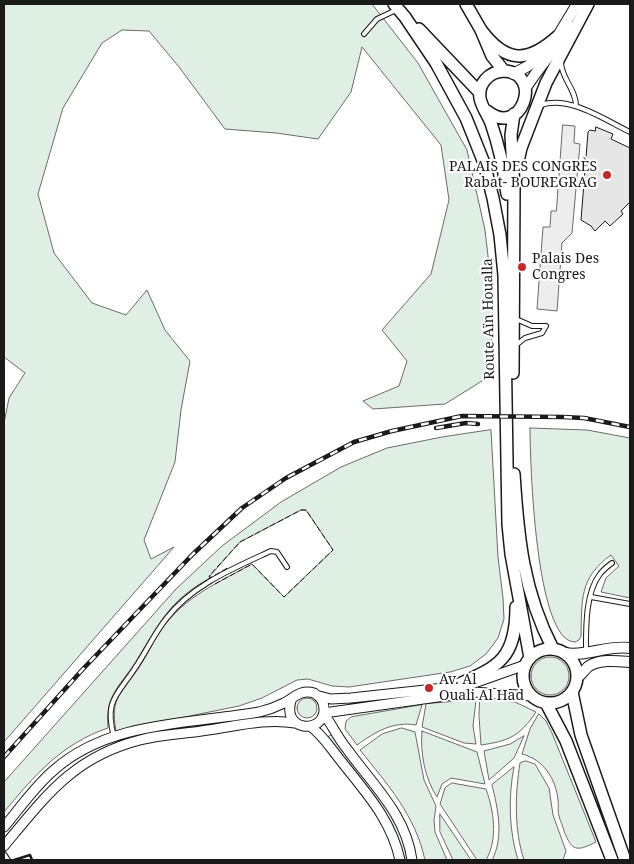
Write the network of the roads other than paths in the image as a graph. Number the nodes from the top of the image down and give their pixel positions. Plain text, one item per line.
1 (466, 4) edge
2 (577, 4) edge
3 (587, 4) edge
4 (399, 10) edge
5 (481, 30) junction
6 (364, 34) dead end
7 (558, 36) junction
8 (562, 54) junction
9 (508, 72) junction
10 (525, 89) junction
11 (480, 93) junction
12 (537, 106) junction
13 (576, 106) junction
14 (487, 111) junction
15 (514, 114) junction
16 (630, 132) edge
17 (514, 189) junction
18 (505, 295) junction
19 (514, 318) junction
20 (514, 349) junction
21 (612, 563) dead end
22 (287, 567) dead end
23 (516, 582) junction
24 (591, 597) junction
25 (630, 604) edge
26 (630, 648) edge
27 (553, 649) junction
28 (586, 652) junction
29 (565, 653) junction
30 (527, 661) junction
31 (630, 662) edge
32 (577, 678) junction
33 (452, 687) junction
34 (572, 692) junction
35 (319, 696) junction
36 (532, 696) junction
37 (292, 698) junction
38 (546, 703) junction
39 (324, 713) junction
40 (295, 723) junction
41 (310, 726) junction
42 (114, 737) junction
43 (4, 827) edge
44 (4, 846) edge
45 (4, 854) edge
46 (8, 860) edge
47 (400, 860) edge
48 (412, 860) edge
49 (612, 860) edge
50 (626, 860) edge

1 - 5 highway
2 - 7 main road
3 - 8 highway
3 - 10 main road
4 - 6 lane
4 - 11 highway
4 - 18 highway, Route Aïn Houalla
5 - 7 highway
5 - 9 highway
7 - 9 main road
8 - 12 highway
8 - 13 lane
9 - 10 highway
9 - 11 highway
10 - 15 highway
11 - 14 highway
12 - 13 lane
12 - 17 highway
13 - 16 lane
14 - 15 highway
14 - 18 highway
15 - 17 highway, Route Aïn Houalla
17 - 19 highway, Route Aïn Houalla
18 - 23 highway, Route Aïn Houalla
19 - 20 highway, Route Aïn Houalla
19 - 20 lane
20 - 27 highway, Route Aïn Houalla
21 - 24 lane
22 - 42 lane
23 - 30 highway, Route Aïn Houalla
23 - 33 highway
24 - 25 lane
24 - 28 lane
26 - 28 main road
27 - 29 highway
27 - 30 highway
28 - 29 main road
29 - 32 highway
30 - 33 street
30 - 36 highway
31 - 32 main road
32 - 34 highway
33 - 35 street
34 - 38 highway
34 - 50 highway
35 - 37 street
35 - 39 street
36 - 38 highway
36 - 39 street
37 - 40 street
37 - 42 street
38 - 49 highway
39 - 41 street
39 - 48 street
40 - 41 street
40 - 44 street
41 - 47 street
42 - 43 street
45 - 46 lane

